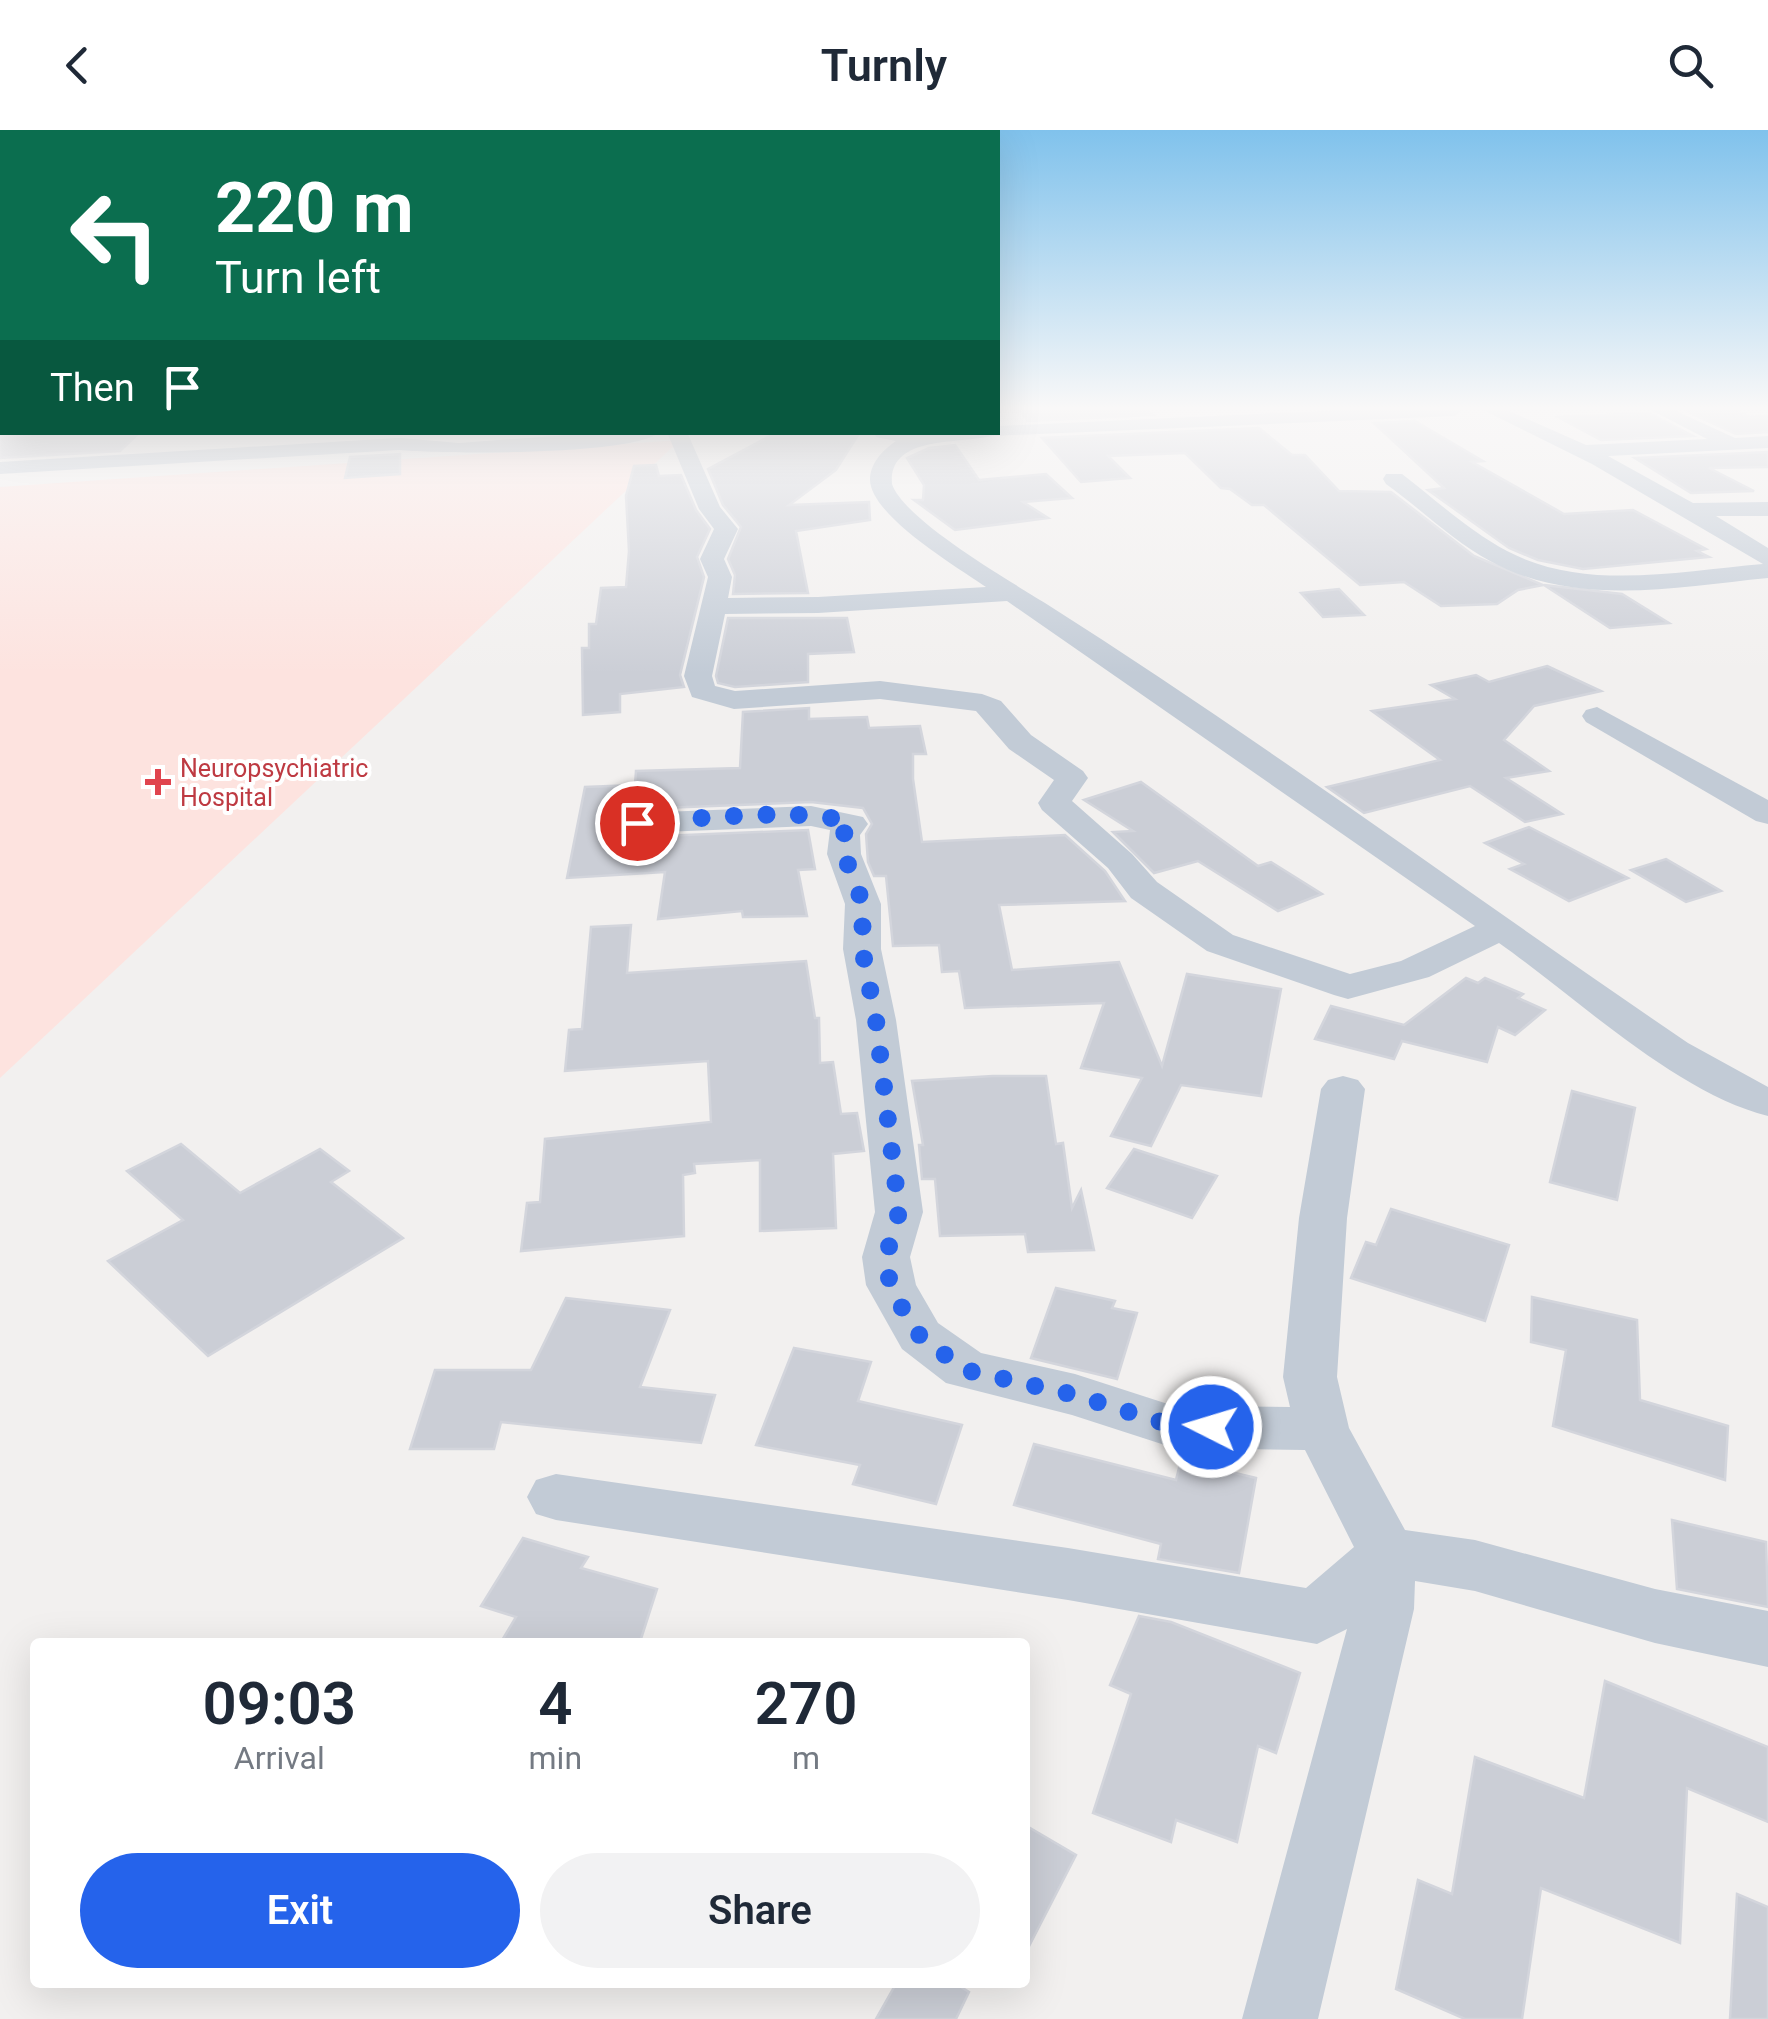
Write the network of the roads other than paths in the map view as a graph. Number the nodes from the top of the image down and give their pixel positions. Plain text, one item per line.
1 (705, 498) edge
2 (889, 498) edge
3 (1421, 498) edge
4 (1672, 498) edge
5 (1768, 509) edge
6 (1694, 510) junction
7 (1768, 558) edge
8 (1768, 571) edge
9 (1012, 593) junction
10 (713, 606) junction
11 (1597, 716) dead end
12 (1768, 814) edge
13 (637, 823) dead end
14 (1502, 928) junction
15 (1343, 1090) dead end
16 (1768, 1103) edge
17 (1322, 1429) junction
18 (556, 1497) dead end
19 (1386, 1554) junction
20 (1768, 1639) edge
21 (1280, 2019) edge

1 - 10 street
2 - 9 street
3 - 8 street
4 - 6 street
5 - 6 street
6 - 7 street
9 - 10 street
9 - 14 street
10 - 14 street
11 - 12 street
13 - 17 street
14 - 16 street
15 - 17 street
17 - 19 street
18 - 19 street
19 - 20 street
19 - 21 street

